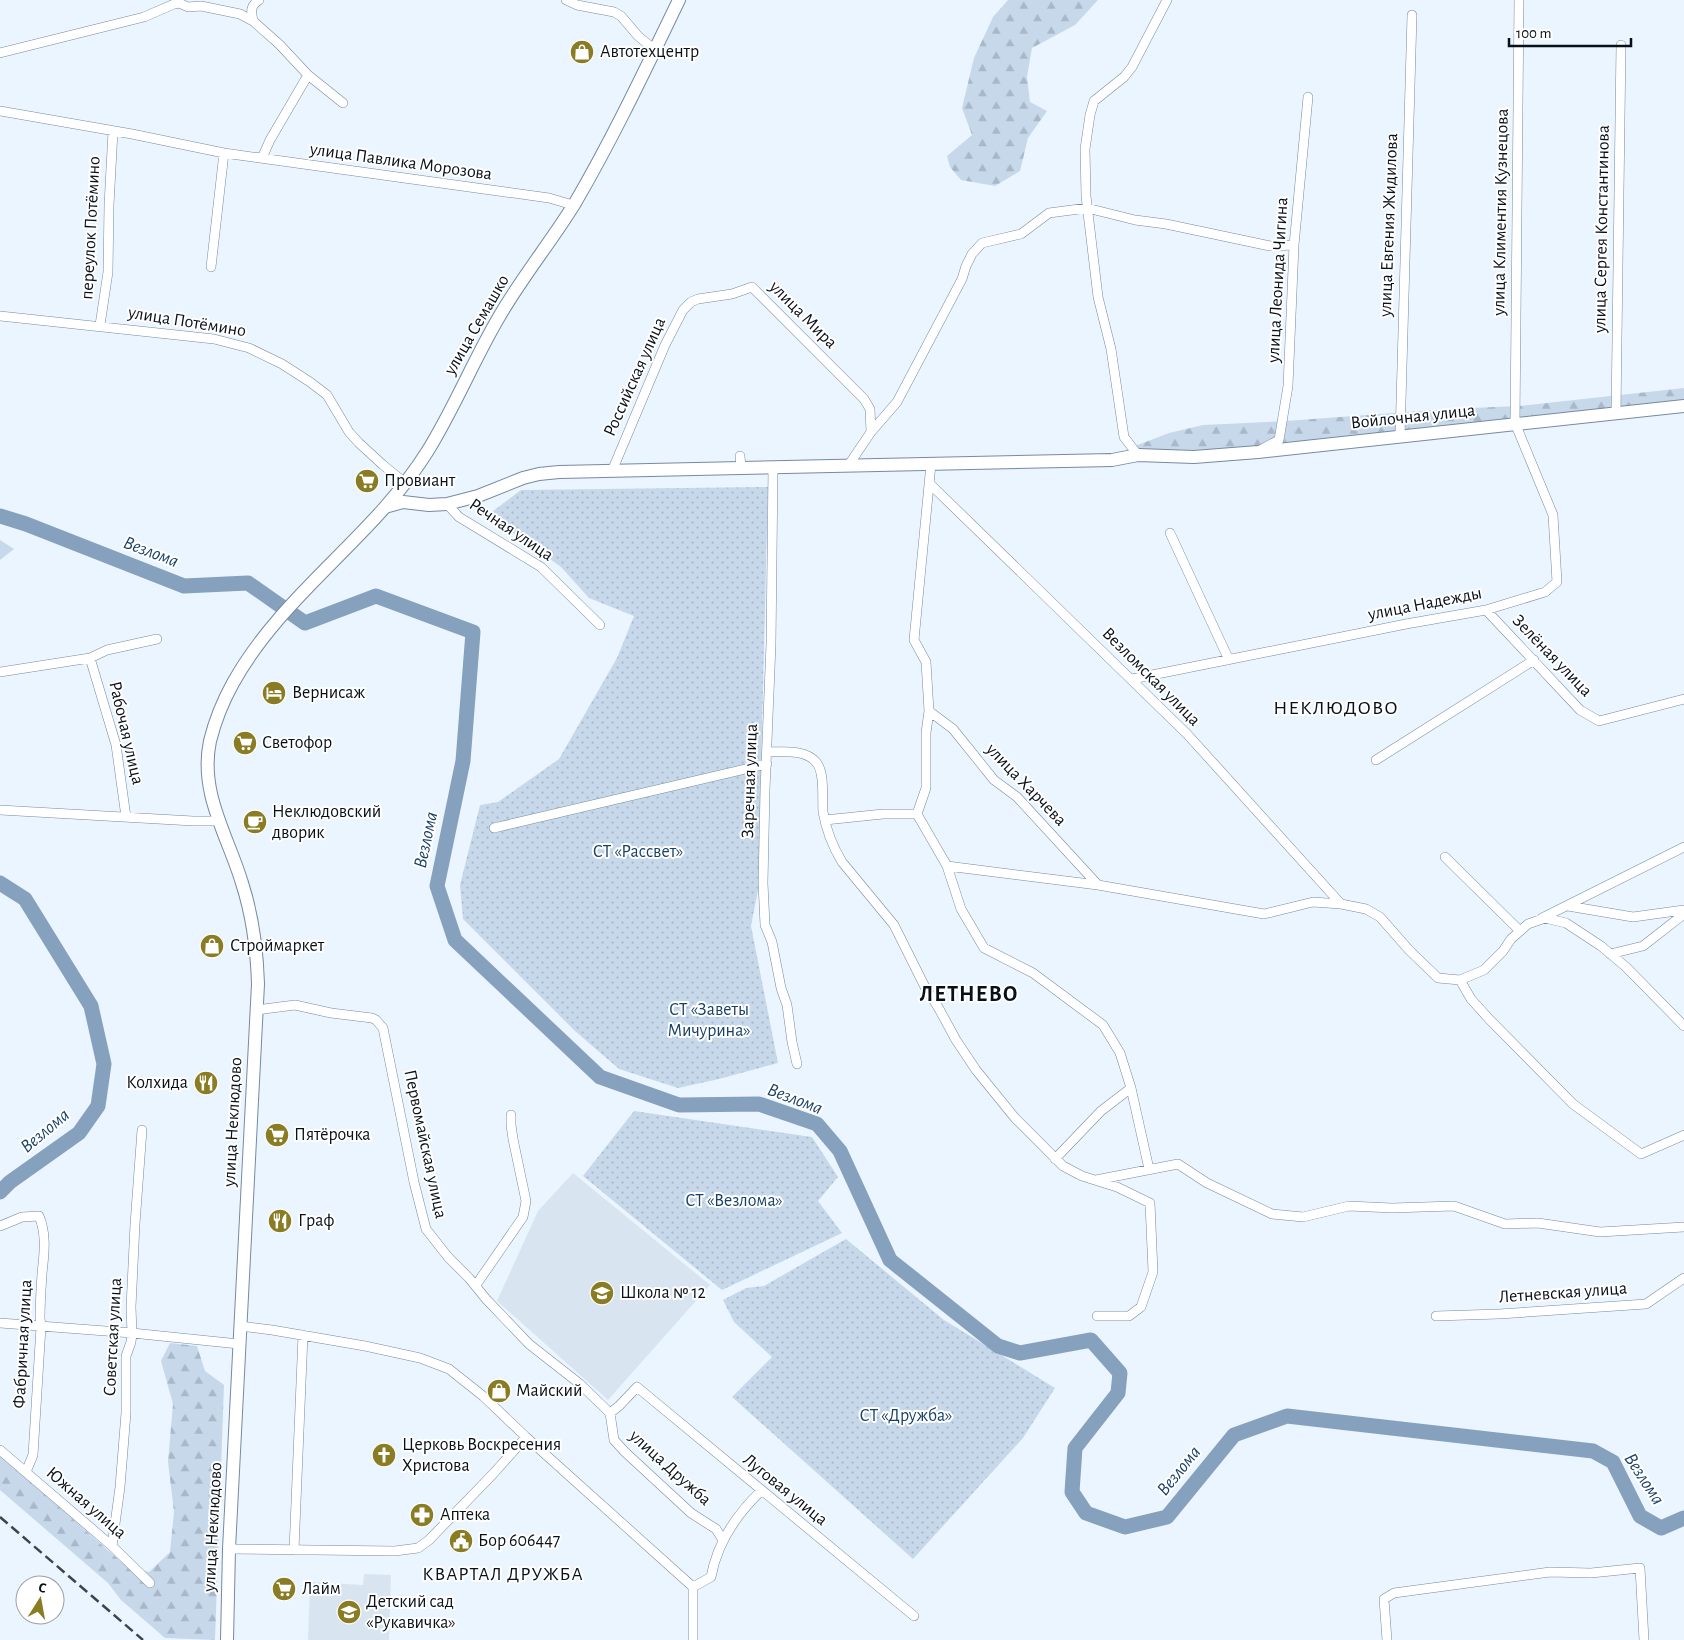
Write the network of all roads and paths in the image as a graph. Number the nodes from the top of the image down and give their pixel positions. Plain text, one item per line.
1 (566, 0) edge
2 (679, 0) edge
3 (1166, 0) edge
4 (1519, 0) edge
5 (256, 3) edge
6 (240, 14) junction
7 (1412, 15) dead end
8 (253, 21) junction
9 (1621, 45) dead end
10 (655, 50) junction
11 (0, 53) edge
12 (308, 75) junction
13 (1308, 96) dead end
14 (343, 103) dead end
15 (0, 111) edge
16 (113, 132) junction
17 (224, 153) junction
18 (262, 158) junction
19 (573, 205) junction
20 (1088, 208) junction
21 (1294, 245) junction
22 (211, 267) dead end
23 (752, 287) joint
24 (0, 316) edge
25 (100, 326) junction
26 (1684, 406) edge
27 (1616, 413) junction
28 (1515, 423) junction
29 (871, 432) junction
30 (1400, 436) junction
31 (1258, 452) junction
32 (1138, 455) junction
33 (931, 464) junction
34 (848, 466) junction
35 (774, 468) junction
36 (612, 471) junction
37 (405, 483) junction
38 (929, 483) junction
39 (412, 503) junction
40 (448, 504) junction
41 (385, 507) junction
42 (1170, 533) dead end
43 (1486, 610) junction
44 (600, 625) dead end
45 (269, 630) joint
46 (157, 639) dead end
47 (90, 658) junction
48 (1229, 660) junction
49 (1534, 660) junction
50 (0, 672) edge
51 (1132, 680) junction
52 (1684, 699) edge
53 (929, 711) junction
54 (768, 752) junction
55 (1376, 760) dead end
56 (767, 764) junction
57 (0, 810) edge
58 (917, 814) junction
59 (126, 816) junction
60 (825, 820) junction
61 (219, 821) junction
62 (494, 828) dead end
63 (1684, 848) edge
64 (1445, 857) dead end
65 (947, 866) junction
66 (1098, 885) junction
67 (1340, 904) junction
68 (1568, 906) junction
69 (1684, 912) edge
70 (1538, 920) junction
71 (1520, 931) junction
72 (1610, 954) junction
73 (1460, 980) junction
74 (256, 1010) junction
75 (1684, 1026) edge
76 (797, 1064) dead end
77 (1131, 1088) junction
78 (511, 1115) dead end
79 (142, 1130) dead end
80 (1684, 1135) edge
81 (1055, 1158) junction
82 (1150, 1169) junction
83 (1137, 1172) junction
84 (1095, 1180) junction
85 (1130, 1194) junction
86 (0, 1226) edge
87 (1684, 1227) edge
88 (1684, 1278) edge
89 (476, 1286) junction
90 (1097, 1316) dead end
91 (1436, 1316) dead end
92 (0, 1324) edge
93 (240, 1326) junction
94 (41, 1327) junction
95 (132, 1333) junction
96 (303, 1335) junction
97 (239, 1344) junction
98 (610, 1413) junction
99 (526, 1437) junction
100 (0, 1450) edge
101 (26, 1472) junction
102 (760, 1491) junction
103 (723, 1540) junction
104 (112, 1546) junction
105 (229, 1549) junction
106 (294, 1550) junction
107 (150, 1583) dead end
108 (693, 1587) junction
109 (914, 1616) dead end
110 (226, 1640) edge
111 (693, 1640) edge
112 (1387, 1640) edge
113 (1644, 1640) edge

1 - 10 street
2 - 10 main road, улица Семашко
3 - 20 street
4 - 28 street, улица Климентия Кузнецова
5 - 6 street
5 - 8 street
6 - 8 street
6 - 11 street
7 - 30 street, улица Евгения Жидилова
8 - 12 street
9 - 27 street, улица Сергея Константинова
10 - 19 main road, улица Семашко
12 - 14 street
12 - 18 street
13 - 21 street, улица Леонида Чигина
15 - 16 street, улица Павлика Морозова
16 - 17 street, улица Павлика Морозова
16 - 25 street, переулок Потёмино
17 - 18 street, улица Павлика Морозова
17 - 22 street
18 - 19 street, улица Павлика Морозова
19 - 37 main road, улица Семашко
20 - 21 street
20 - 29 street
20 - 32 street
21 - 31 street, улица Леонида Чигина
23 - 29 street, улица Мира
23 - 36 street, Российская улица
24 - 25 street, улица Потёмино
25 - 37 street, улица Потёмино
26 - 27 main road, Войлочная улица
27 - 28 main road, Войлочная улица
28 - 30 main road, Войлочная улица
28 - 43 street, улица Надежды
29 - 34 street
30 - 31 main road, Войлочная улица
31 - 32 main road, Войлочная улица
32 - 33 main road, Войлочная улица
33 - 34 main road, Войлочная улица
33 - 38 street
34 - 35 main road, Войлочная улица
35 - 36 main road, Войлочная улица
35 - 54 street, Заречная улица
36 - 40 main road, Войлочная улица
37 - 39 main road
37 - 41 main road, улица Семашко
38 - 51 street, Везломская улица
38 - 53 street
39 - 40 main road, Войлочная улица
39 - 41 main road, Войлочная улица
40 - 44 street, Речная улица
41 - 45 main road, улица Семашко
42 - 48 street
43 - 48 street, улица Надежды
43 - 49 street, Зелёная улица
45 - 61 main road, улица Неклюдово
46 - 47 street
47 - 50 street
47 - 59 street, Рабочая улица
48 - 51 street, улица Надежды
49 - 52 street, Зелёная улица
49 - 55 street
51 - 67 street, Везломская улица
53 - 58 street
53 - 66 street, улица Харчева
54 - 56 street, Заречная улица
54 - 60 street
56 - 62 street
56 - 76 street, Заречная улица
57 - 59 street
58 - 60 street
58 - 65 street
59 - 61 street
60 - 81 street
61 - 74 main road, улица Неклюдово
63 - 68 street
64 - 71 street
65 - 66 street
65 - 77 street
66 - 67 street
67 - 73 street
68 - 69 street
68 - 70 street
69 - 72 street
70 - 71 street
70 - 72 street
71 - 73 street
72 - 75 street
73 - 80 street
74 - 89 street, Первомайская улица
74 - 93 main road, улица Неклюдово
77 - 81 street
77 - 82 street
78 - 89 street
79 - 95 street, Советская улица
81 - 84 street
82 - 83 street
82 - 87 street
83 - 84 street
83 - 85 street
84 - 85 street
85 - 90 street
86 - 94 street, Фабричная улица
88 - 91 street, Летневская улица
89 - 98 street, Первомайская улица
92 - 94 street
93 - 96 street
93 - 97 main road, улица Неклюдово
94 - 95 street
94 - 101 street, Фабричная улица
95 - 97 street
95 - 104 street, Советская улица
96 - 99 street
96 - 106 street
97 - 105 main road, улица Неклюдово
98 - 102 street, Луговая улица
98 - 103 street, улица Дружба
99 - 106 street
99 - 108 street
100 - 101 street, Южная улица
101 - 104 street, Южная улица
102 - 103 street
102 - 109 street, Луговая улица
103 - 108 street
104 - 107 street, Южная улица
105 - 106 street
105 - 110 main road, улица Неклюдово
108 - 111 street
112 - 113 street

